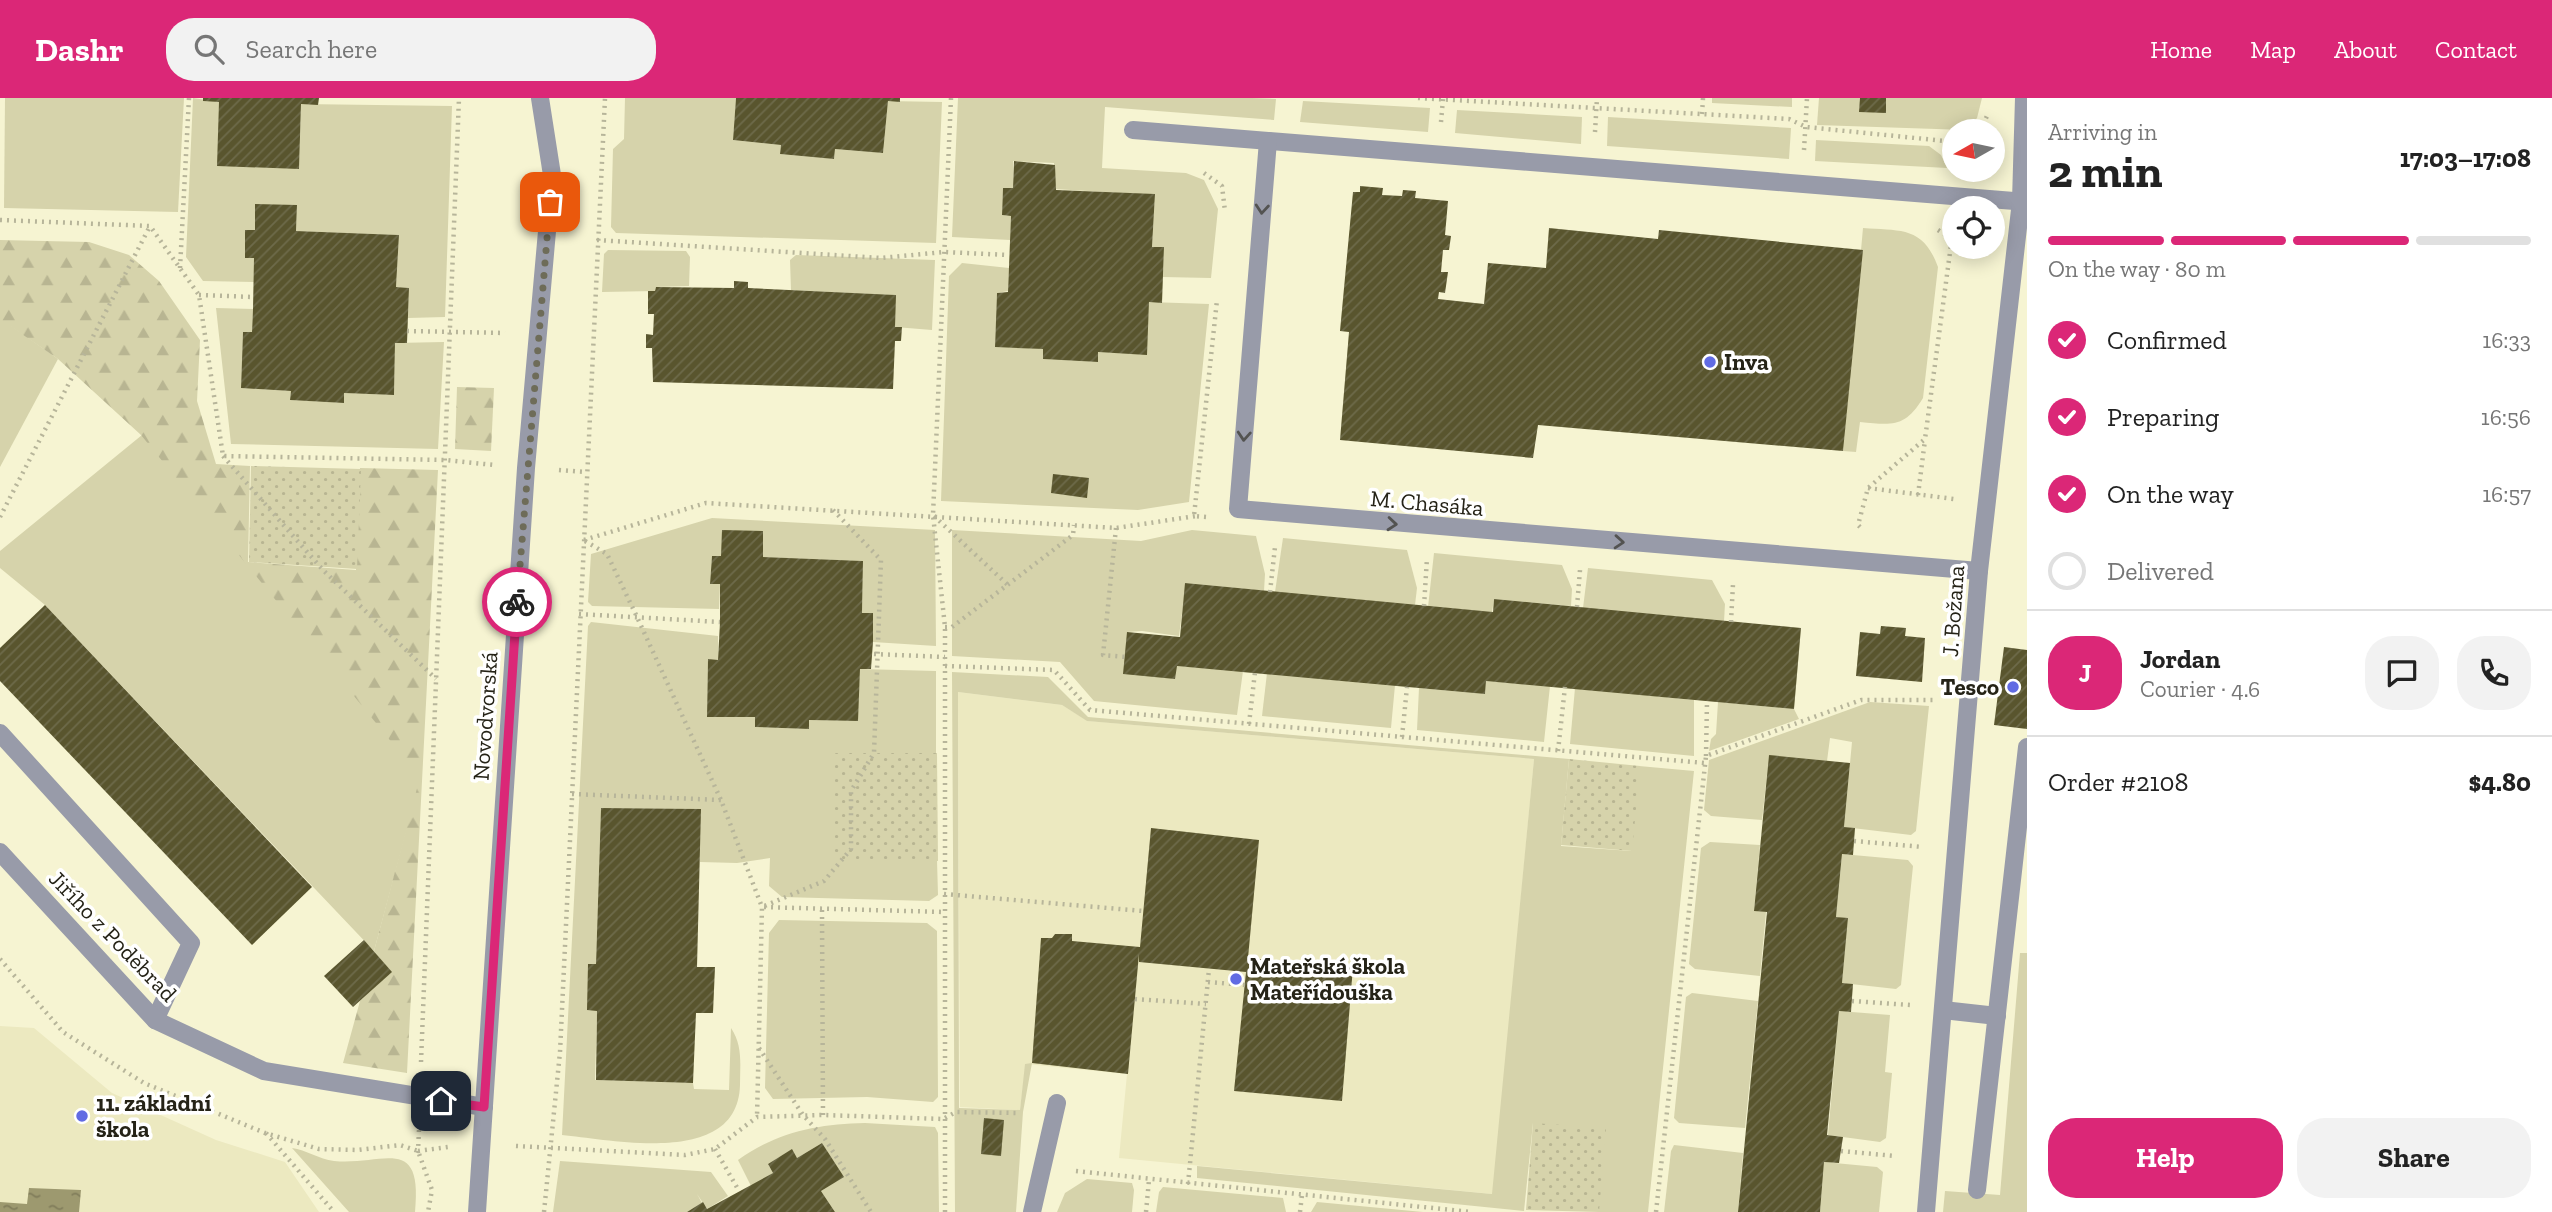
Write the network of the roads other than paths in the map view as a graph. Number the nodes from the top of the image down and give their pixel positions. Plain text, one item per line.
1 (540, 98) edge
2 (2024, 98) edge
3 (1133, 130) dead end
4 (1268, 141) junction
5 (2024, 202) edge
6 (1979, 571) junction
7 (0, 733) edge
8 (2027, 747) edge
9 (0, 852) edge
10 (1943, 1010) junction
11 (1997, 1016) junction
12 (155, 1020) junction
13 (484, 1107) junction
14 (1056, 1109) road end
15 (1977, 1189) dead end
16 (477, 1212) edge
17 (1032, 1212) edge
18 (1926, 1212) edge

1 - 13 street, Novodvorská
2 - 5 street, J. Božana
3 - 4 street
4 - 5 street
4 -> 6 street, M. Chasáka
5 - 6 street, J. Božana
6 - 10 street, J. Božana
7 - 12 street
8 - 11 street
9 - 12 street, Jiřího z Poděbrad
10 - 11 street
10 - 18 street, J. Božana
11 - 15 street
12 - 13 street, Jiřího z Poděbrad
13 - 16 street, Novodvorská
14 - 17 street

